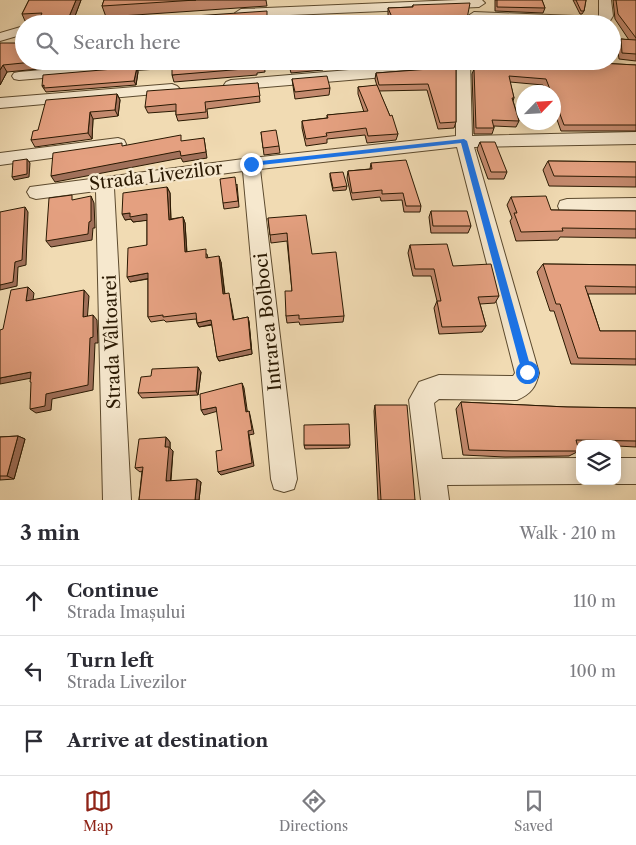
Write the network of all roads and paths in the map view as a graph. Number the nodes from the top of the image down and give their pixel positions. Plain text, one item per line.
1 (605, 0) edge
2 (480, 2) edge
3 (229, 14) edge
4 (475, 15) edge
5 (607, 15) edge
6 (15, 33) edge
7 (0, 37) edge
8 (91, 70) edge
9 (396, 70) edge
10 (463, 70) edge
11 (19, 76) dead end
12 (216, 86) edge
13 (186, 88) edge
14 (0, 103) edge
15 (636, 138) edge
16 (464, 141) junction
17 (118, 144) edge
18 (0, 160) edge
19 (251, 164) junction
20 (105, 183) junction
21 (36, 192) dead end
22 (636, 205) edge
23 (567, 206) dead end
24 (621, 471) edge
25 (636, 471) edge
26 (432, 472) junction
27 (576, 472) edge
28 (284, 479) dead end
29 (117, 500) edge
30 (435, 500) edge

1 - 5 street
2 - 3 street
2 - 4 street
6 - 7 street
8 - 11 street
9 - 12 street
10 - 16 street
13 - 14 street
15 - 16 street, Strada Livezilor
16 - 19 street, Strada Livezilor
16 - 26 street
17 - 18 street
19 - 20 street, Strada Livezilor
19 - 28 street, Intrarea Bolboci
20 - 21 street, Strada Livezilor
20 - 29 street, Strada Vâltoarei
22 - 23 street
24 - 25 street
26 - 27 street
26 - 30 street

